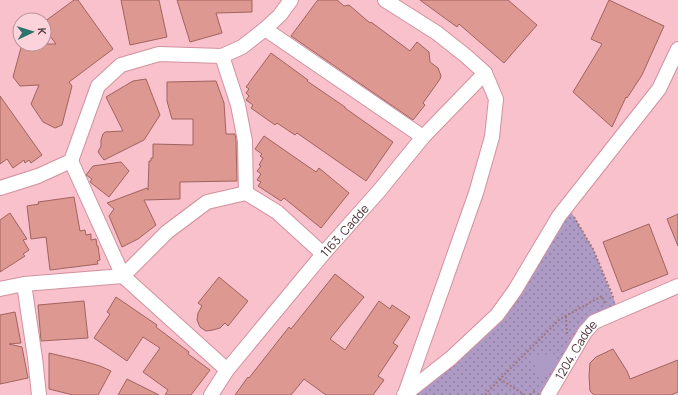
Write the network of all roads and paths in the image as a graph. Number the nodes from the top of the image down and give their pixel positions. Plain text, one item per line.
1 (290, 0) edge
2 (385, 0) edge
3 (265, 29) junction
4 (678, 48) edge
5 (222, 56) junction
6 (485, 73) junction
7 (423, 137) junction
8 (71, 161) junction
9 (0, 188) edge
10 (246, 193) junction
11 (567, 205) junction
12 (324, 254) junction
13 (123, 276) junction
14 (24, 284) junction
15 (678, 286) edge
16 (0, 289) edge
17 (614, 314) junction
18 (566, 316) junction
19 (567, 338) dead end
20 (227, 370) junction
21 (500, 379) junction
22 (39, 395) edge
23 (211, 395) edge
24 (404, 395) edge
25 (485, 395) edge
26 (525, 395) edge
27 (548, 395) edge

1 - 3 street
2 - 6 street
3 - 5 street
3 - 7 street
4 - 11 street
5 - 8 street
5 - 10 street
6 - 7 street, 1163. Cadde
6 - 24 street
7 - 12 street, 1163. Cadde
8 - 9 street
8 - 13 street
10 - 12 street
10 - 13 street
11 - 17 path
11 - 24 street
12 - 20 street, 1163. Cadde
13 - 14 street
13 - 20 street
14 - 16 street
14 - 22 street
15 - 17 street, 1204. Cadde
17 - 18 path
17 - 27 street, 1204. Cadde
18 - 19 path
18 - 21 path
20 - 23 street, 1163. Cadde
21 - 25 path
21 - 26 path

